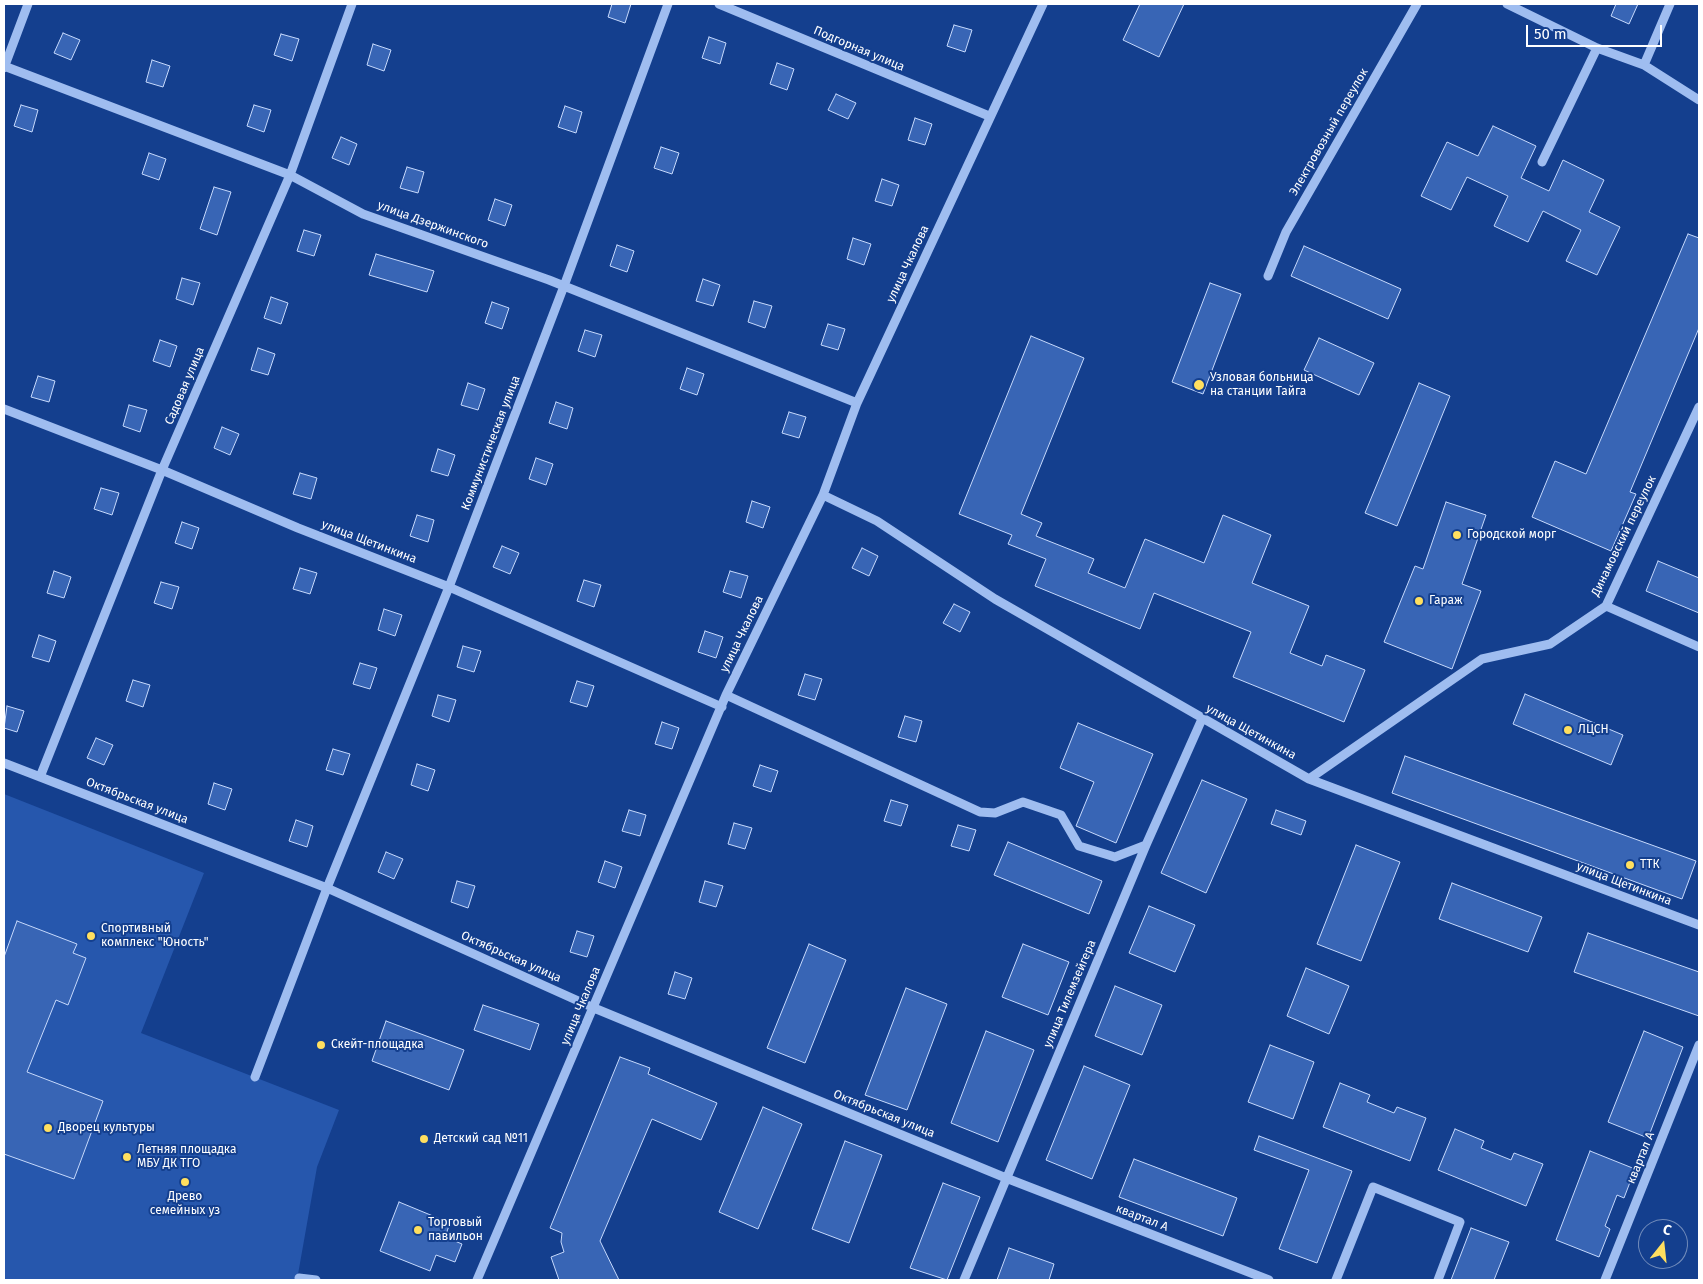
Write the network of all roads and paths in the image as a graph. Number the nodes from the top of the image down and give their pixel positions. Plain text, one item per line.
1 (28, 4) edge
2 (352, 4) edge
3 (668, 4) edge
4 (720, 4) edge
5 (1043, 4) edge
6 (1418, 4) edge
7 (1507, 4) edge
8 (1670, 4) edge
9 (1597, 48) junction
10 (1644, 65) junction
11 (4, 67) edge
12 (1699, 100) edge
13 (989, 116) junction
14 (1542, 162) dead end
15 (290, 175) junction
16 (1268, 276) dead end
17 (564, 286) junction
18 (857, 403) junction
19 (1699, 407) edge
20 (4, 409) edge
21 (162, 470) junction
22 (822, 495) junction
23 (449, 587) junction
24 (1606, 606) junction
25 (1699, 647) edge
26 (726, 695) junction
27 (722, 707) junction
28 (1202, 719) junction
29 (4, 763) edge
30 (40, 777) junction
31 (1309, 779) junction
32 (1146, 845) junction
33 (326, 888) junction
34 (1699, 925) edge
35 (594, 1008) junction
36 (1699, 1045) edge
37 (255, 1077) dead end
38 (1006, 1178) junction
39 (299, 1278) dead end
40 (316, 1280) edge
41 (477, 1280) edge
42 (964, 1280) edge
43 (1269, 1280) edge
44 (1336, 1280) edge
45 (1438, 1280) edge
46 (1606, 1280) edge

1 - 11 street
2 - 15 street, Садовая улица
3 - 17 street, Коммунистическая улица
4 - 13 street, Подгорная улица
5 - 13 street, улица Чкалова
6 - 16 street, Электровозный переулок
7 - 9 street
8 - 10 street
9 - 10 street
9 - 14 street
10 - 12 street
11 - 15 street, улица Дзержинского
13 - 18 street, улица Чкалова
15 - 17 street, улица Дзержинского
15 - 21 street, Садовая улица
17 - 18 street, улица Дзержинского
17 - 23 street, Коммунистическая улица
18 - 22 street, улица Чкалова
19 - 24 street, Динамовский переулок
20 - 21 street, улица Щетинкина
21 - 23 street, улица Щетинкина
21 - 30 street, Садовая улица
22 - 26 street, улица Чкалова
22 - 28 street, улица Щетинкина
23 - 27 street, улица Щетинкина
23 - 33 street, Коммунистическая улица
24 - 25 street
24 - 31 street, Динамовский переулок
26 - 27 street, улица Чкалова
26 - 32 street
27 - 35 street, улица Чкалова
28 - 31 street, улица Щетинкина
28 - 32 street, улица Тилемзейгера
29 - 30 street, Октябрьская улица
30 - 33 street, Октябрьская улица
31 - 34 street, улица Щетинкина
32 - 38 street, улица Тилемзейгера
33 - 35 street, Октябрьская улица
33 - 37 street, Коммунистическая улица
35 - 38 street, Октябрьская улица
35 - 41 street, улица Чкалова
36 - 46 street, квартал А
38 - 42 street, улица Тилемзейгера
38 - 43 street, квартал А
39 - 40 street
44 - 45 street

